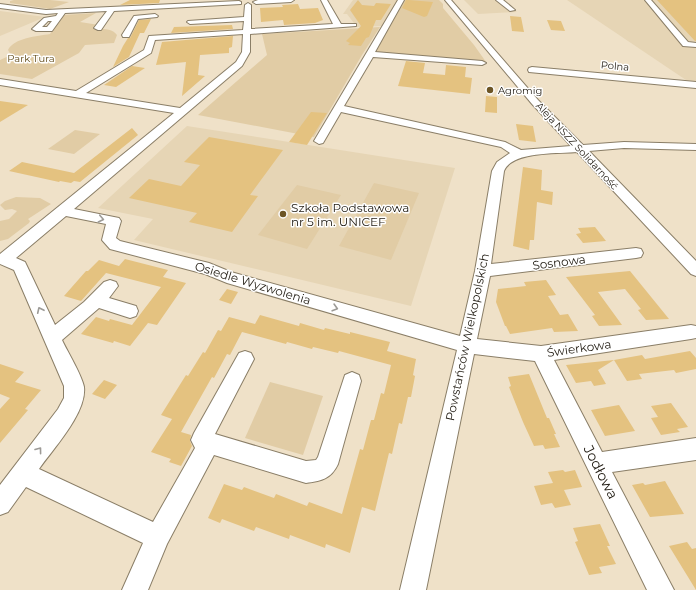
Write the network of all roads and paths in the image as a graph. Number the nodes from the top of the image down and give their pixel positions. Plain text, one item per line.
1 (5, 0) edge
2 (291, 0) edge
3 (324, 0) edge
4 (401, 0) edge
5 (448, 0) edge
6 (498, 0) edge
7 (648, 0) edge
8 (0, 2) edge
9 (88, 2) dead end
10 (248, 2) edge
11 (166, 3) edge
12 (0, 6) edge
13 (112, 9) junction
14 (80, 10) junction
15 (512, 10) dead end
16 (63, 11) junction
17 (45, 16) junction
18 (58, 18) junction
19 (247, 19) junction
20 (158, 22) junction
21 (190, 22) dead end
22 (354, 25) dead end
23 (337, 26) junction
24 (98, 28) dead end
25 (248, 31) junction
26 (126, 35) dead end
27 (152, 38) junction
28 (696, 45) edge
29 (370, 54) junction
30 (482, 63) dead end
31 (532, 70) dead end
32 (0, 82) edge
33 (696, 85) edge
34 (78, 94) junction
35 (338, 108) junction
36 (183, 111) junction
37 (319, 141) dead end
38 (696, 147) edge
39 (579, 149) junction
40 (519, 154) junction
41 (63, 211) junction
42 (636, 253) dead end
43 (2, 259) edge
44 (696, 270) edge
45 (483, 271) junction
46 (110, 286) dead end
47 (96, 301) junction
48 (130, 312) dead end
49 (691, 332) dead end
50 (52, 336) junction
51 (466, 345) junction
52 (541, 354) junction
53 (245, 359) dead end
54 (352, 381) dead end
55 (209, 444) junction
56 (696, 449) edge
57 (597, 464) junction
58 (22, 473) junction
59 (0, 504) edge
60 (158, 536) junction
61 (134, 590) edge
62 (413, 590) edge
63 (661, 590) edge

1 - 8 street
2 - 10 street
3 - 23 street
4 - 29 street
5 - 39 street, Aleja NSZZ Solidarność
6 - 15 street
7 - 28 street
9 - 14 street
10 - 11 street
10 - 19 street
11 - 13 street
11 - 20 street
12 - 17 street
13 - 14 street
13 - 24 street
14 - 16 street
16 - 17 street
16 - 18 street
17 - 18 street
17 - 18 street
19 - 21 street
19 - 25 street
20 - 26 street
20 - 27 street
22 - 23 street
23 - 25 street
25 - 27 street
25 - 36 street
27 - 34 street
29 - 30 street
29 - 35 street
31 - 33 street, Polna
32 - 34 street
34 - 36 street
35 - 37 street
35 - 40 street
36 - 41 street
38 - 39 street, Powstańców Wielkopolskich
39 - 40 street, Powstańców Wielkopolskich
39 - 44 street, Aleja NSZZ Solidarność
40 - 45 street, Powstańców Wielkopolskich
41 - 43 street
41 -> 51 street, Osiedle Wyzwolenia
42 - 45 street, Sosnowa
50 -> 43 street
45 - 51 street, Powstańców Wielkopolskich
46 - 47 street
47 - 48 street
47 - 50 street
49 - 52 street, Świerkowa
58 -> 50 street
51 - 52 street, Świerkowa
51 - 62 street, Powstańców Wielkopolskich
52 - 57 street, Jodłowa
53 - 55 street
54 - 55 street
55 - 60 street
56 - 57 street
57 - 63 street, Jodłowa
58 - 59 street
58 - 60 street
60 - 61 street

